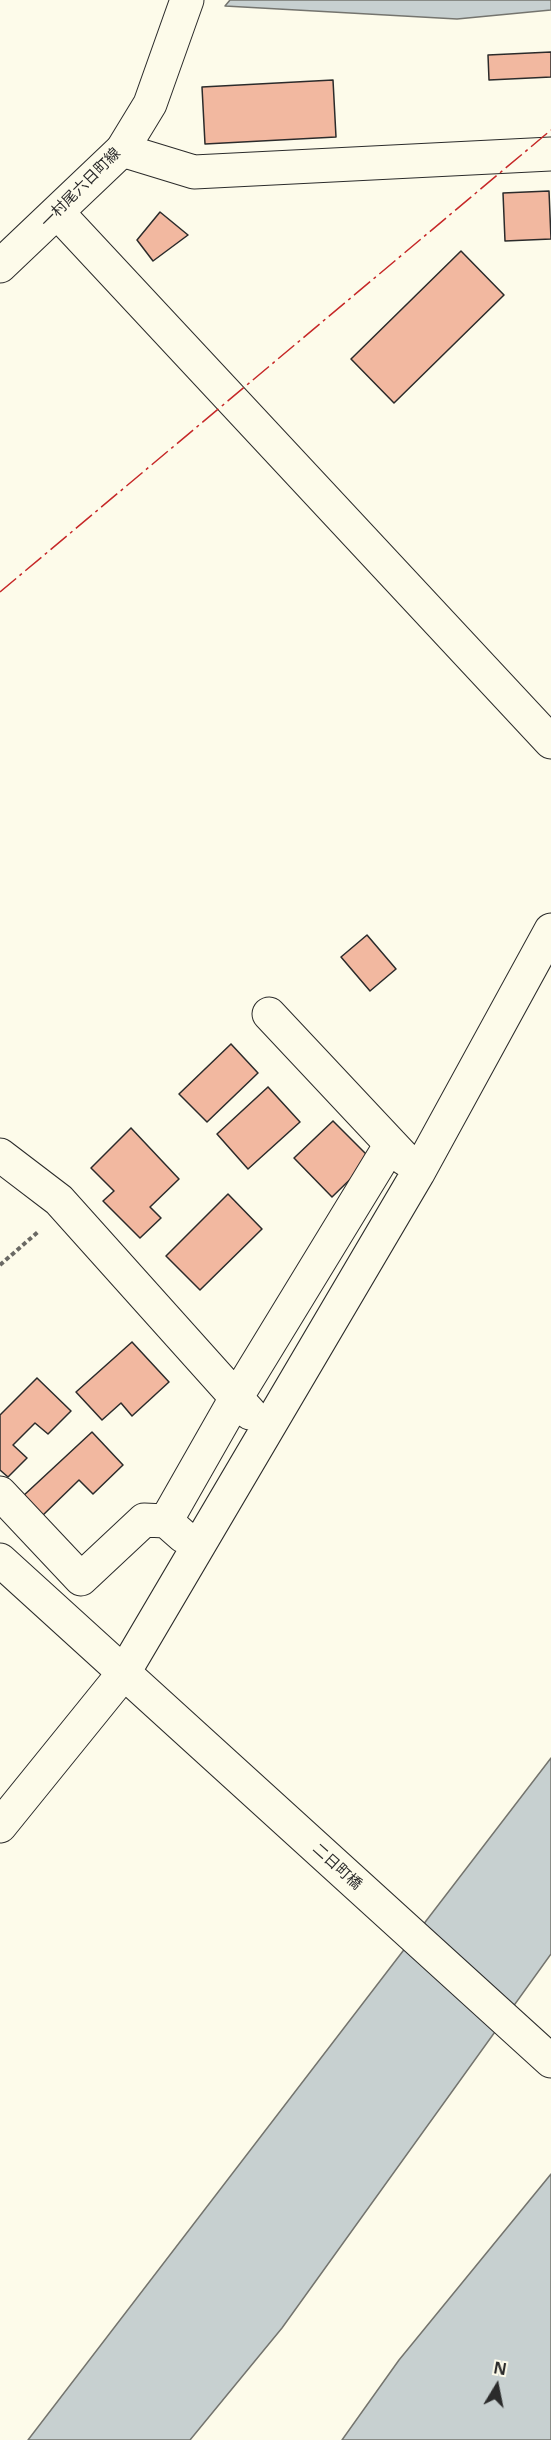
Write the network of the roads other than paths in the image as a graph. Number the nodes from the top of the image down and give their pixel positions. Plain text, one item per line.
1 (185, 7) edge
2 (122, 150) junction
3 (551, 154) edge
4 (58, 213) junction
5 (0, 266) edge
6 (551, 742) edge
7 (551, 930) edge
8 (269, 1014) dead end
9 (391, 1144) junction
10 (0, 1155) edge
11 (418, 1173) junction
12 (236, 1398) junction
13 (267, 1432) junction
14 (0, 1493) edge
15 (166, 1521) junction
16 (198, 1549) junction
17 (0, 1560) edge
18 (123, 1674) junction
19 (0, 1826) edge
20 (551, 2061) edge

1 - 2 street, 一村尾六日町線
2 - 3 street
2 - 4 street, 一村尾六日町線
4 - 5 street, 一村尾六日町線
4 - 6 street
7 - 11 street
8 - 9 street
9 - 11 street
9 - 12 street
10 - 12 street
11 - 13 street
12 - 13 street
12 - 15 street
13 - 16 street
14 - 15 street
15 - 16 street
16 - 18 street
17 - 18 street, 二日町橋
18 - 19 street
18 - 20 street, 二日町橋

